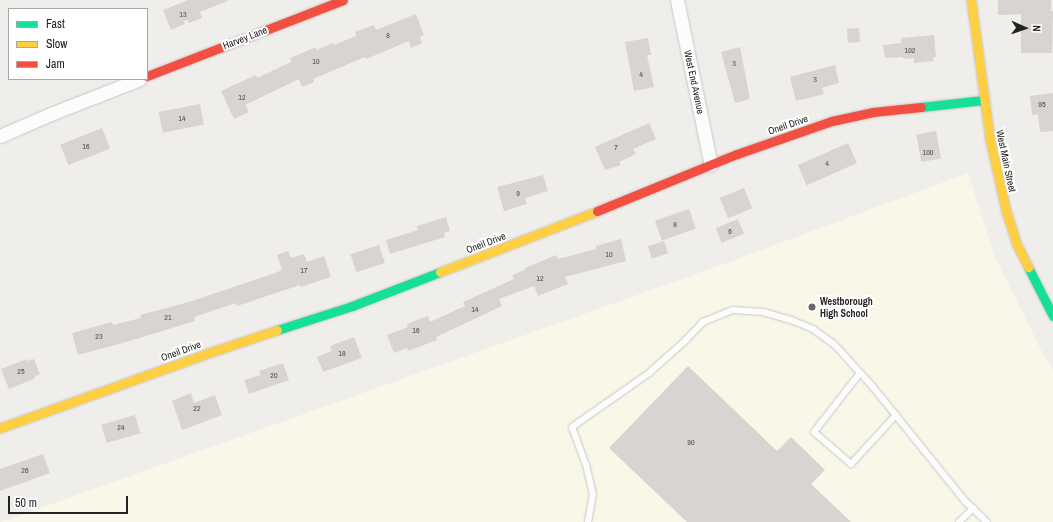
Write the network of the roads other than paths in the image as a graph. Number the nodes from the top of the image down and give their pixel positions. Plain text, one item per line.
1 (343, 0) edge
2 (677, 0) edge
3 (971, 0) edge
4 (148, 76) edge
5 (137, 80) edge
6 (984, 100) junction
7 (0, 136) edge
8 (711, 164) junction
9 (1053, 316) edge
10 (860, 372) junction
11 (896, 415) junction
12 (0, 428) edge
13 (973, 508) junction
14 (588, 522) edge
15 (959, 522) edge
16 (987, 522) edge

1 - 4 street, Harvey Lane
2 - 8 street, West End Avenue
3 - 6 street, West Main Street
5 - 7 street
6 - 8 street, Oneil Drive
6 - 9 street, West Main Street
8 - 12 street, Oneil Drive
10 - 11 lane
10 - 11 lane
10 - 14 lane
11 - 13 lane
13 - 15 lane
13 - 16 lane

